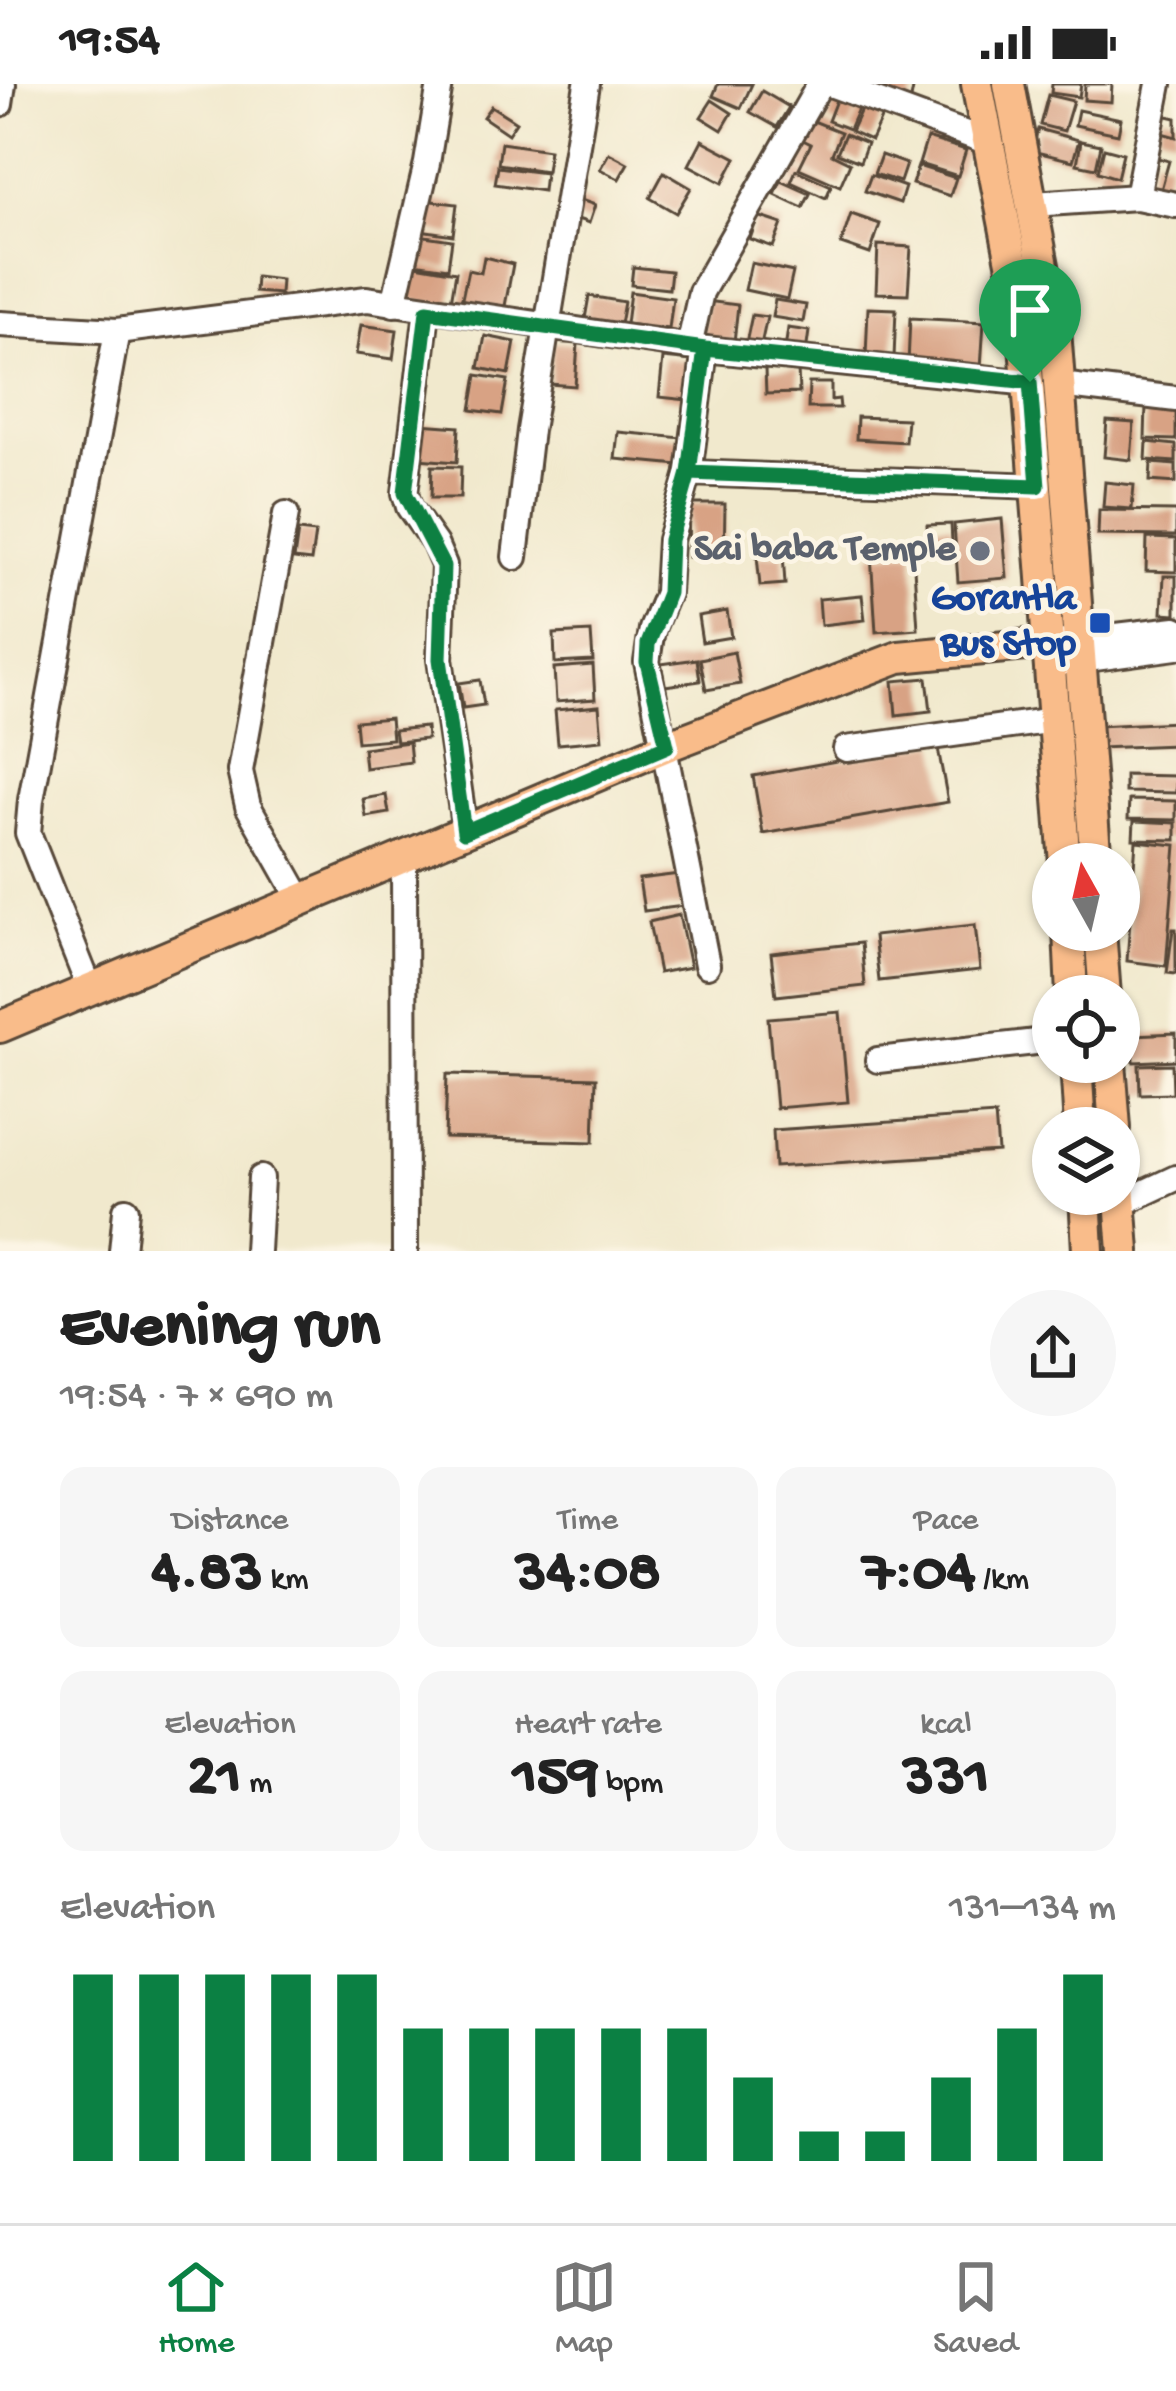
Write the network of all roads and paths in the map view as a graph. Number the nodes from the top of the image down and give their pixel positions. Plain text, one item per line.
1 (3, 84) edge
2 (440, 84) edge
3 (586, 84) edge
4 (820, 84) edge
5 (830, 84) edge
6 (977, 84) edge
7 (1009, 84) edge
8 (1159, 84) edge
9 (0, 104) edge
10 (991, 143) junction
11 (1137, 197) junction
12 (1033, 205) junction
13 (1176, 206) edge
14 (394, 304) junction
15 (427, 311) junction
16 (0, 324) edge
17 (548, 328) junction
18 (117, 331) junction
19 (697, 348) junction
20 (1045, 384) junction
21 (1176, 399) edge
22 (689, 473) junction
23 (1038, 486) junction
24 (286, 514) dead end
25 (515, 557) dead end
26 (1176, 629) edge
27 (1176, 647) edge
28 (1065, 652) junction
29 (1054, 719) junction
30 (667, 746) junction
31 (846, 749) dead end
32 (464, 832) junction
33 (1063, 843) edge
34 (1093, 843) edge
35 (404, 857) junction
36 (301, 900) junction
37 (707, 965) dead end
38 (90, 989) junction
39 (0, 1027) edge
40 (1032, 1042) edge
41 (878, 1060) dead end
42 (261, 1178) dead end
43 (1176, 1178) edge
44 (1140, 1189) edge
45 (125, 1210) dead end
46 (1085, 1215) edge
47 (1121, 1215) edge
48 (122, 1251) edge
49 (257, 1251) edge
50 (405, 1251) edge
51 (1088, 1251) edge
52 (1124, 1251) edge

1 - 9 street
2 - 14 street
3 - 17 street
4 - 19 street
5 - 10 street
6 - 10 main road
7 - 12 main road
8 - 11 street
10 - 20 main road
11 - 12 street
11 - 13 street
12 - 20 main road
14 - 15 street
14 - 18 street
15 - 17 street
15 - 32 street
16 - 18 street
17 - 19 street
17 - 25 street
18 - 38 street
19 - 20 street
19 - 22 street
20 - 21 street
20 - 23 main road
20 - 28 main road
22 - 23 street
22 - 30 street
23 - 28 main road
24 - 36 street
26 - 28 street
27 - 28 street
28 - 29 main road
28 - 30 main road
28 - 34 main road
29 - 31 street
29 - 33 main road
30 - 32 main road
30 - 37 street
32 - 35 main road
35 - 36 main road
35 - 50 street
36 - 38 main road
38 - 39 main road
40 - 41 street
42 - 49 street
43 - 44 street
45 - 48 street
46 - 51 main road
47 - 52 main road

